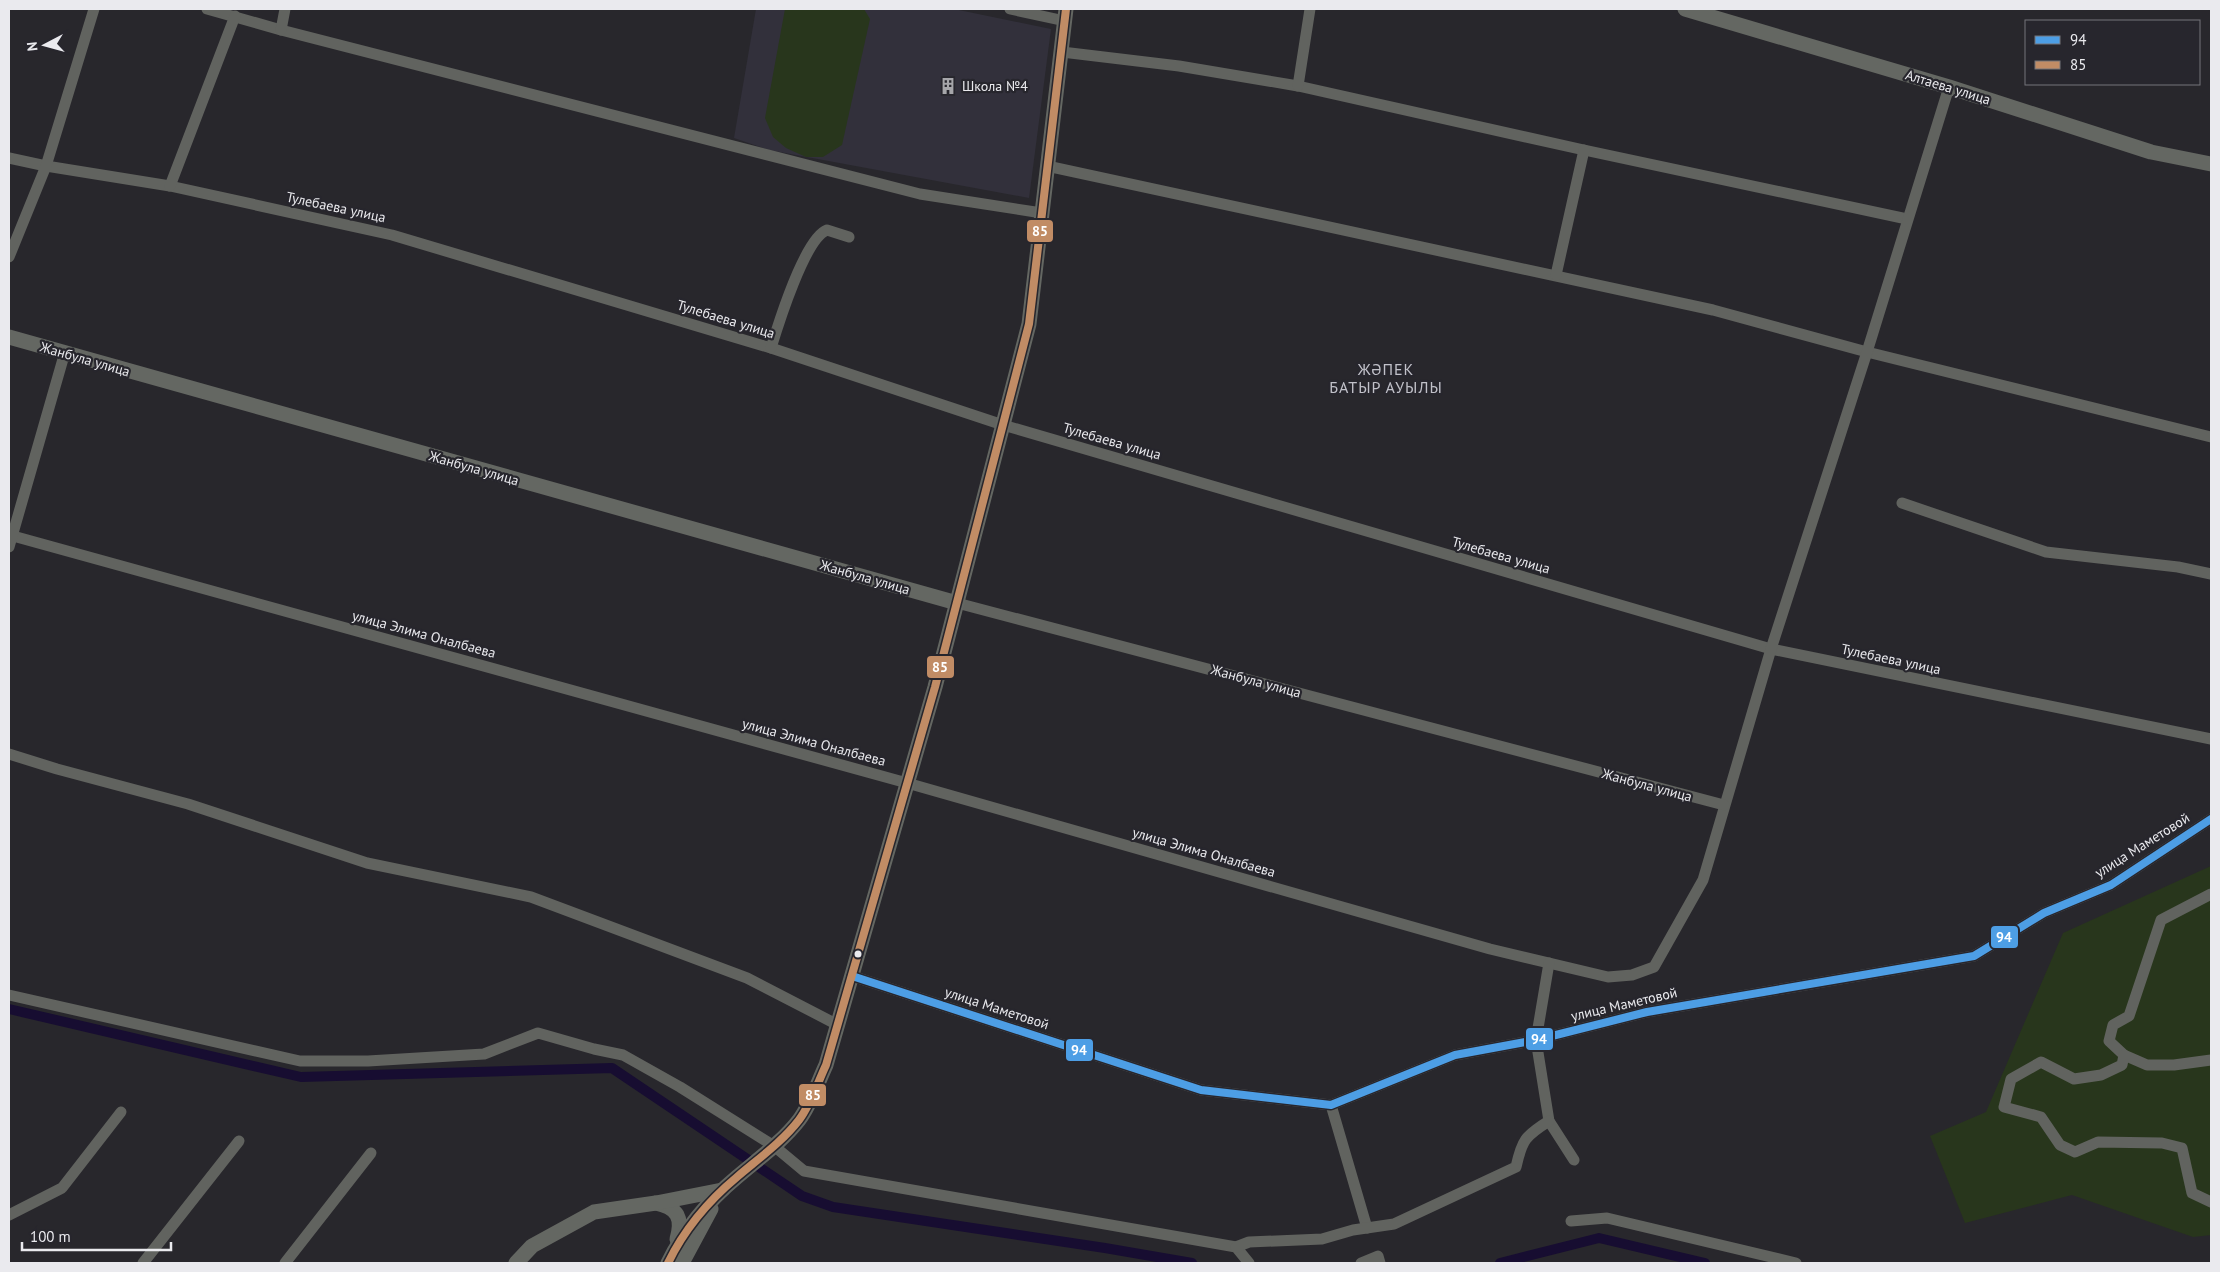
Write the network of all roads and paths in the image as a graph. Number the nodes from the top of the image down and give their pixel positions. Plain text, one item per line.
1 (94, 9) edge
2 (207, 9) edge
3 (285, 9) edge
4 (1010, 9) edge
5 (1310, 9) edge
6 (1685, 9) edge
7 (1065, 15) edge
8 (235, 16) junction
9 (280, 30) junction
10 (1062, 52) junction
11 (1298, 86) junction
12 (1950, 87) junction
13 (1584, 150) junction
14 (9, 158) edge
15 (2211, 164) edge
16 (46, 166) junction
17 (1047, 166) junction
18 (170, 186) junction
19 (1042, 213) junction
20 (1908, 219) junction
21 (849, 237) dead end
22 (9, 257) edge
23 (1556, 275) junction
24 (9, 337) edge
25 (771, 348) junction
26 (65, 352) junction
27 (1867, 352) junction
28 (1003, 425) junction
29 (2211, 437) edge
30 (1902, 503) dead end
31 (11, 541) edge
32 (2211, 574) edge
33 (957, 603) junction
34 (1770, 649) junction
35 (2211, 739) edge
36 (9, 754) edge
37 (908, 784) junction
38 (1724, 805) junction
39 (2211, 819) edge
40 (2211, 894) edge
41 (1549, 963) junction
42 (852, 976) junction
43 (9, 995) edge
44 (838, 1024) junction
45 (1536, 1040) junction
46 (2124, 1055) junction
47 (2211, 1060) edge
48 (1331, 1105) junction
49 (121, 1112) dead end
50 (1549, 1121) junction
51 (239, 1141) dead end
52 (774, 1146) junction
53 (371, 1153) dead end
54 (1574, 1160) dead end
55 (722, 1190) junction
56 (2211, 1202) edge
57 (656, 1203) junction
58 (9, 1215) edge
59 (1571, 1221) dead end
60 (1367, 1228) junction
61 (1236, 1247) junction
62 (675, 1259) edge
63 (143, 1263) edge
64 (285, 1263) edge
65 (516, 1263) edge
66 (1249, 1263) edge
67 (1361, 1263) edge
68 (1380, 1263) edge
69 (1796, 1263) edge

1 - 16 street
2 - 8 street
3 - 9 street
4 - 7 street
5 - 11 street
6 - 12 street, Алтаева улица
7 - 10 street
8 - 9 street
8 - 18 street
9 - 19 street
10 - 11 street
10 - 17 street
11 - 13 street
12 - 15 street, Алтаева улица
12 - 20 street, улица Элима Оналбаева
13 - 20 street
13 - 23 street
14 - 16 street, Тулебаева улица
16 - 18 street, Тулебаева улица
16 - 22 street
17 - 19 street
17 - 23 street
18 - 25 street, Тулебаева улица
19 - 28 street
20 - 27 street, улица Элима Оналбаева
21 - 25 street
23 - 27 street
24 - 26 street, Жанбула улица
25 - 28 street, Тулебаева улица
26 - 31 street
26 - 33 street, Жанбула улица
27 - 29 street
27 - 34 street, улица Элима Оналбаева
28 - 33 street
28 - 34 street, Тулебаева улица
30 - 32 street
31 - 37 street, улица Элима Оналбаева
33 - 37 street
33 - 38 street, Жанбула улица
34 - 35 street, Тулебаева улица
34 - 38 street, улица Элима Оналбаева
36 - 44 street
37 - 41 street, улица Элима Оналбаева
37 - 42 street
38 - 41 street, улица Элима Оналбаева
39 - 45 street, улица Маметовой
40 - 46 street
41 - 45 street
42 - 44 street
42 - 48 street, улица Маметовой
43 - 52 street
44 - 52 street
45 - 48 street, улица Маметовой
45 - 50 street
46 - 47 street
46 - 56 street
48 - 60 street
49 - 58 street
50 - 54 street
50 - 60 street
51 - 63 street
52 - 55 street
52 - 61 street
53 - 64 street
55 - 57 street
55 - 62 street
57 - 62 street
57 - 65 street
59 - 69 street
60 - 61 street
61 - 66 street
67 - 68 street

